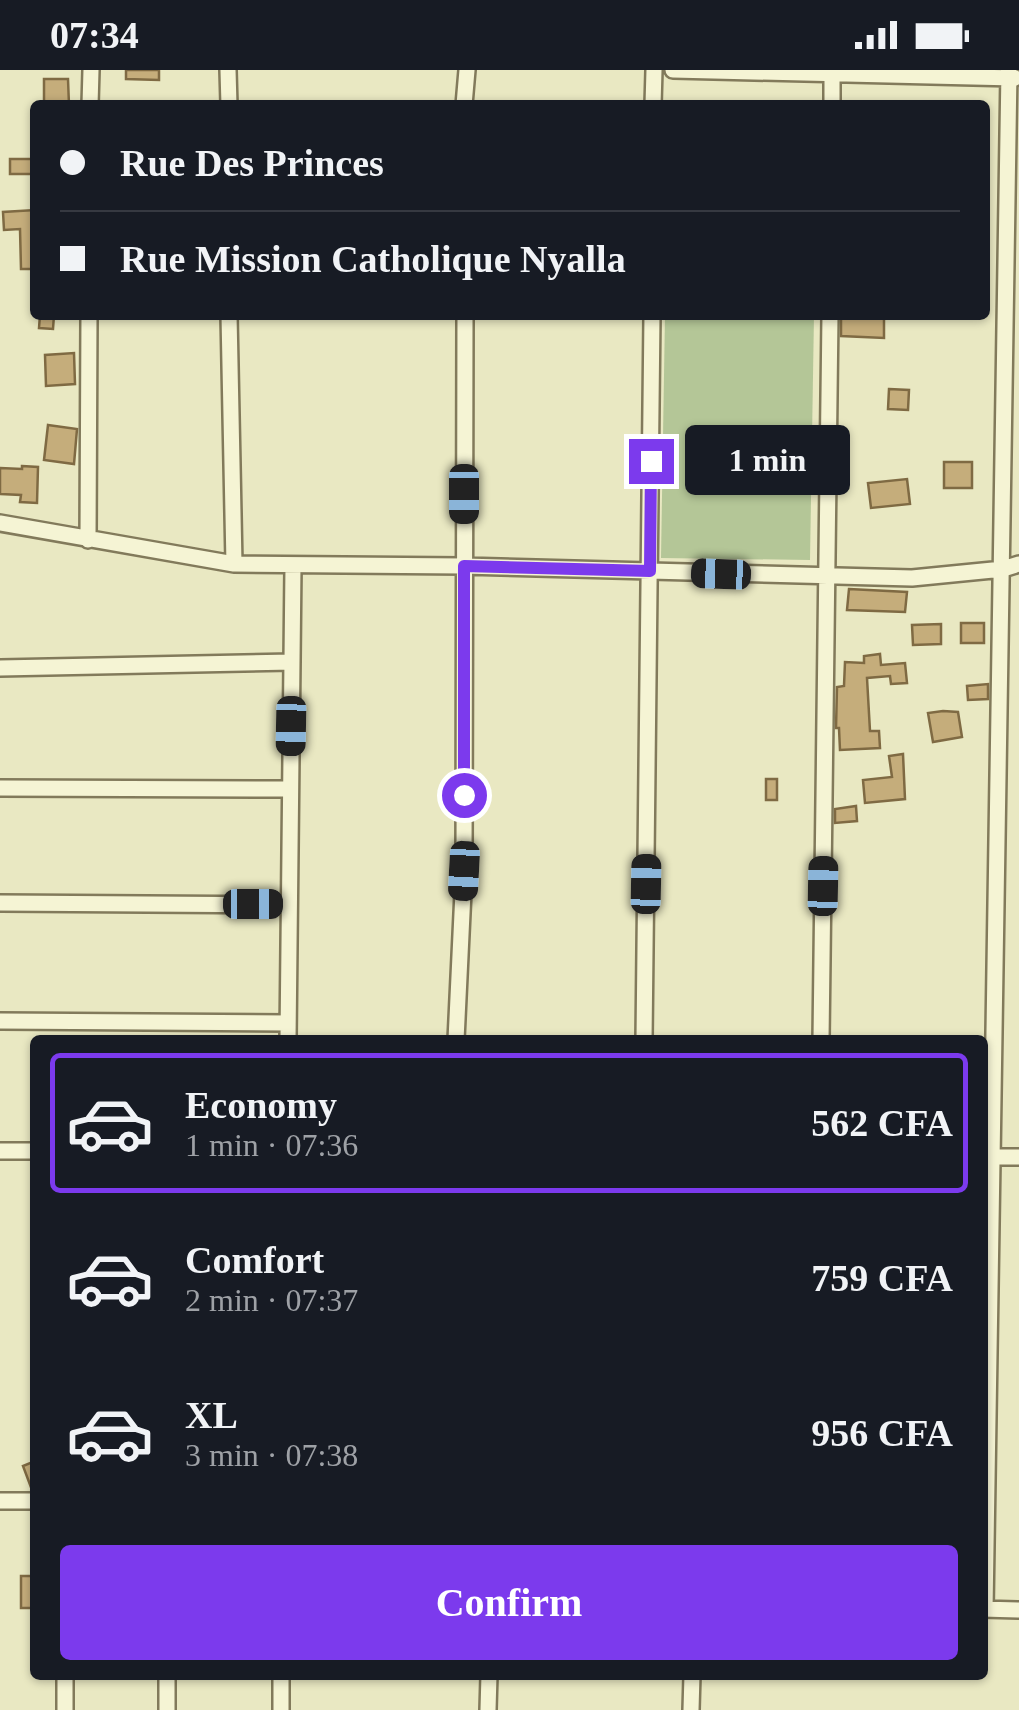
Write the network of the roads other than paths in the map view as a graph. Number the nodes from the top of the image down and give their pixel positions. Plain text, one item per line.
1 (90, 70) edge
2 (228, 70) edge
3 (466, 70) edge
4 (654, 70) edge
5 (673, 70) edge
6 (832, 72) edge
7 (1012, 75) edge
8 (90, 100) edge
9 (228, 100) edge
10 (464, 100) edge
11 (653, 100) edge
12 (832, 100) edge
13 (90, 320) edge
14 (229, 320) edge
15 (465, 320) edge
16 (652, 320) edge
17 (830, 320) edge
18 (1012, 321) edge
19 (0, 522) edge
20 (88, 540) junction
21 (234, 564) junction
22 (293, 566) junction
23 (464, 566) junction
24 (1011, 566) edge
25 (650, 571) junction
26 (828, 577) junction
27 (292, 662) junction
28 (0, 668) edge
29 (0, 788) edge
30 (290, 789) junction
31 (0, 904) edge
32 (289, 905) junction
33 (0, 1021) edge
34 (288, 1032) edge
35 (456, 1035) edge
36 (644, 1035) edge
37 (820, 1035) edge
38 (988, 1132) edge
39 (0, 1151) edge
40 (30, 1152) edge
41 (988, 1157) edge
42 (1019, 1157) edge
43 (0, 1501) edge
44 (30, 1501) edge
45 (988, 1609) edge
46 (1019, 1610) edge
47 (65, 1680) edge
48 (167, 1680) edge
49 (281, 1680) edge
50 (489, 1680) edge
51 (692, 1680) edge
52 (64, 1710) edge
53 (167, 1710) edge
54 (280, 1710) edge
55 (488, 1710) edge
56 (690, 1710) edge

1 - 8 street
2 - 9 street
3 - 10 street
4 - 11 street
5 - 6 street
6 - 7 street
6 - 12 street
7 - 18 street
13 - 20 street
14 - 21 street
15 - 23 street
16 - 25 street
17 - 26 street
18 - 24 street
19 - 20 street
20 - 21 street
21 - 22 street
22 - 23 street
22 - 27 street
23 - 25 street
23 - 35 street
24 - 26 street
24 - 38 street
25 - 26 street
25 - 36 street
26 - 37 street
27 - 28 street
27 - 30 street
29 - 30 street
30 - 32 street
31 - 32 street
32 - 34 street
33 - 34 street
39 - 40 street
41 - 42 street
43 - 44 street
45 - 46 street
47 - 52 street
48 - 53 street
49 - 54 street
50 - 55 street
51 - 56 street

